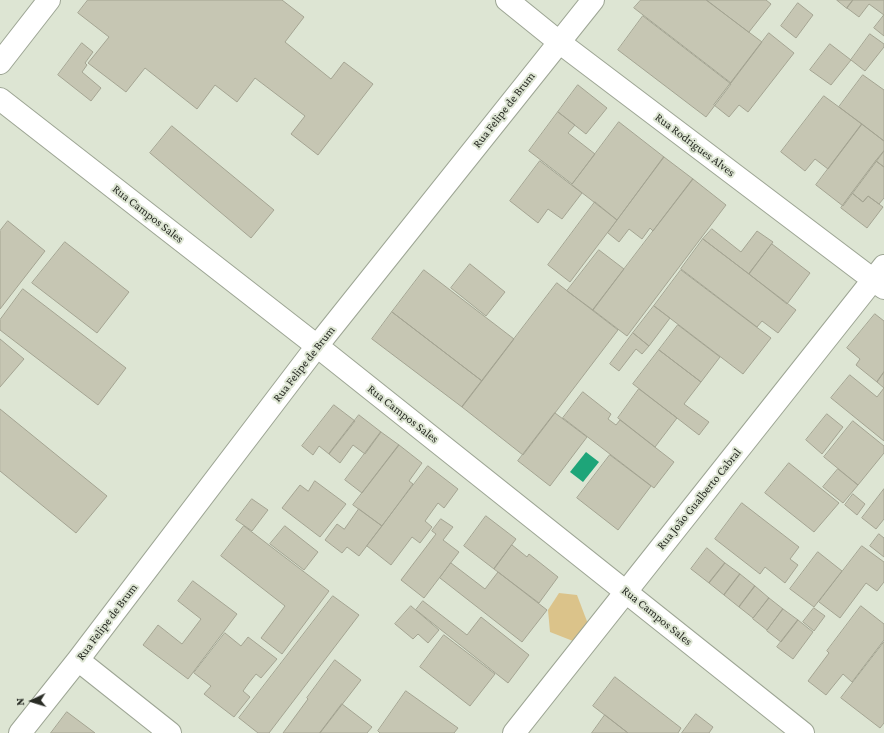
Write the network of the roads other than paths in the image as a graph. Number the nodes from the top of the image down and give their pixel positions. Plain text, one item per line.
1 (49, 0) edge
2 (507, 0) edge
3 (593, 0) edge
4 (559, 42) junction
5 (0, 63) edge
6 (0, 99) edge
7 (880, 278) edge
8 (317, 346) junction
9 (626, 591) junction
10 (78, 660) junction
11 (20, 733) edge
12 (170, 733) edge
13 (514, 733) edge
14 (803, 733) edge

1 - 5 street
2 - 4 street, Rua Rodrigues Alves
3 - 4 street, Rua Felipe de Brum
4 - 7 street, Rua Rodrigues Alves
4 - 8 street, Rua Felipe de Brum
6 - 8 street, Rua Campos Sales
7 - 9 street, Rua João Gualberto Cabral
8 - 9 street, Rua Campos Sales
8 - 10 street, Rua Felipe de Brum
9 - 13 street, Rua João Gualberto Cabral
9 - 14 street, Rua Campos Sales
10 - 11 street, Rua Felipe de Brum
10 - 12 street

